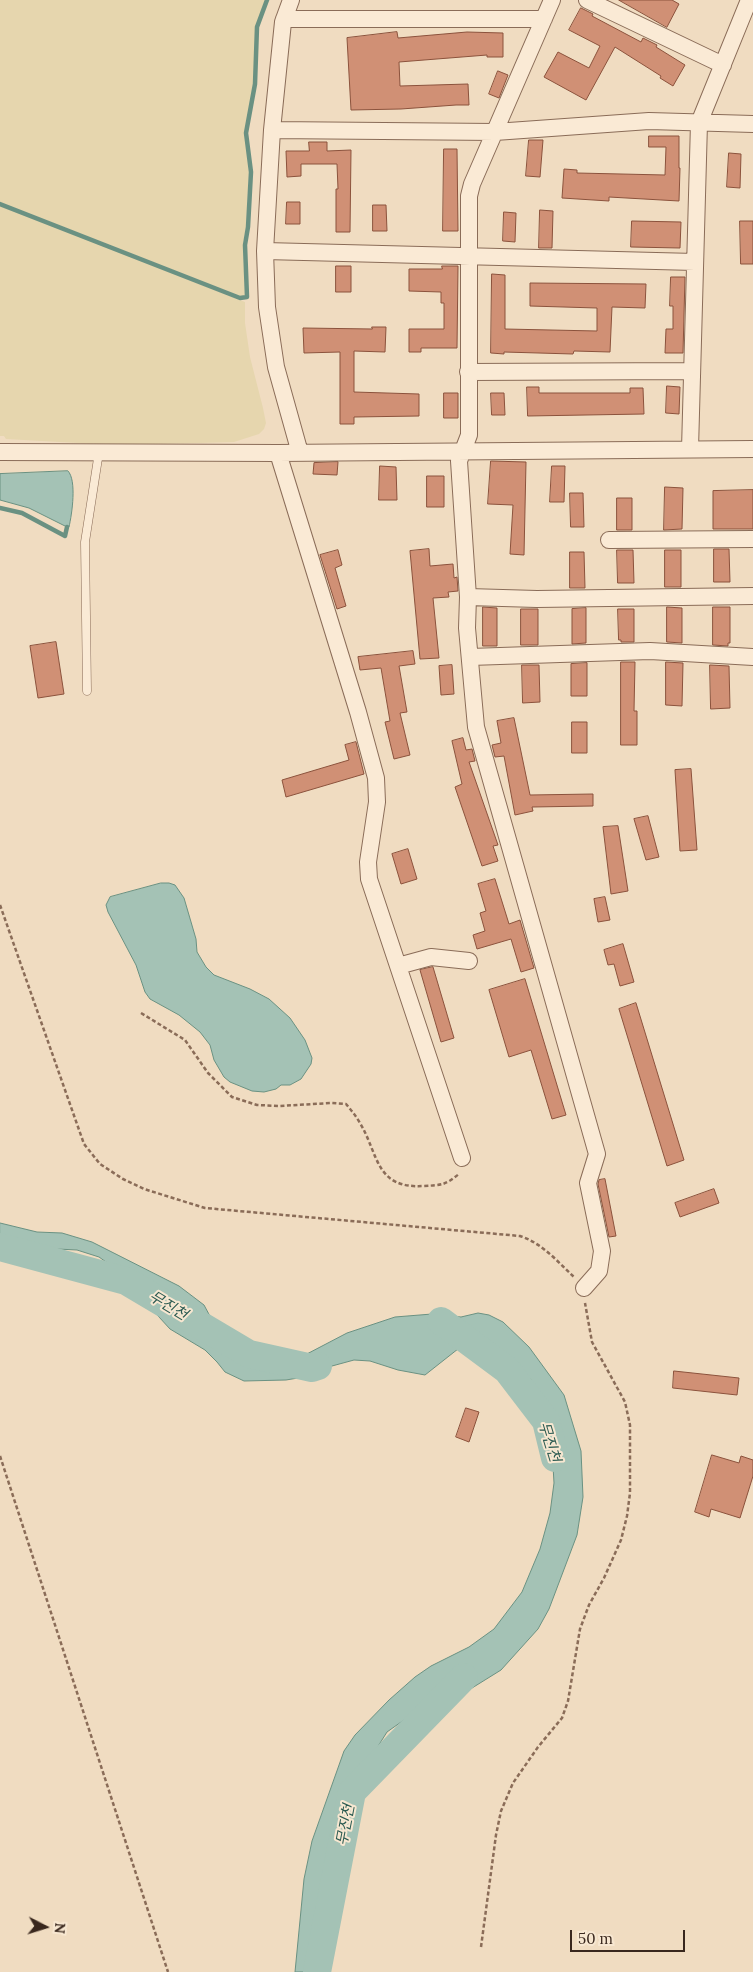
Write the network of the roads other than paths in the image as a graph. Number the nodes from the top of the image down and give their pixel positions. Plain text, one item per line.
1 (291, 0) edge
2 (552, 0) edge
3 (587, 0) edge
4 (749, 0) edge
5 (284, 19) junction
6 (544, 19) junction
7 (723, 65) junction
8 (699, 123) junction
9 (753, 124) edge
10 (272, 130) junction
11 (495, 132) junction
12 (265, 252) junction
13 (468, 258) junction
14 (694, 262) junction
15 (692, 371) junction
16 (468, 372) junction
17 (690, 449) junction
18 (753, 449) edge
19 (463, 450) junction
20 (0, 452) edge
21 (99, 452) junction
22 (278, 453) junction
23 (300, 453) junction
24 (753, 539) edge
25 (609, 540) dead end
26 (753, 596) edge
27 (468, 597) junction
28 (470, 657) junction
29 (753, 657) edge
30 (87, 691) dead end
31 (469, 961) dead end
32 (398, 966) junction
33 (462, 1158) road end
34 (584, 1288) road end

1 - 5 street
2 - 6 street
3 - 7 street
4 - 7 street
5 - 6 street
5 - 10 street
6 - 11 street
7 - 8 street
8 - 9 street
8 - 11 street
8 - 14 street
10 - 11 street
10 - 12 street
11 - 13 street
12 - 13 street
12 - 23 street
13 - 14 street
13 - 16 street
14 - 15 street
15 - 16 street
15 - 17 street
16 - 19 street
17 - 18 street
17 - 19 street
19 - 23 street
19 - 27 street
20 - 21 street
21 - 22 street
21 - 30 lane
22 - 23 street
22 - 32 street
24 - 25 street
26 - 27 street
27 - 28 street
28 - 29 street
28 - 34 street
31 - 32 street
32 - 33 street

